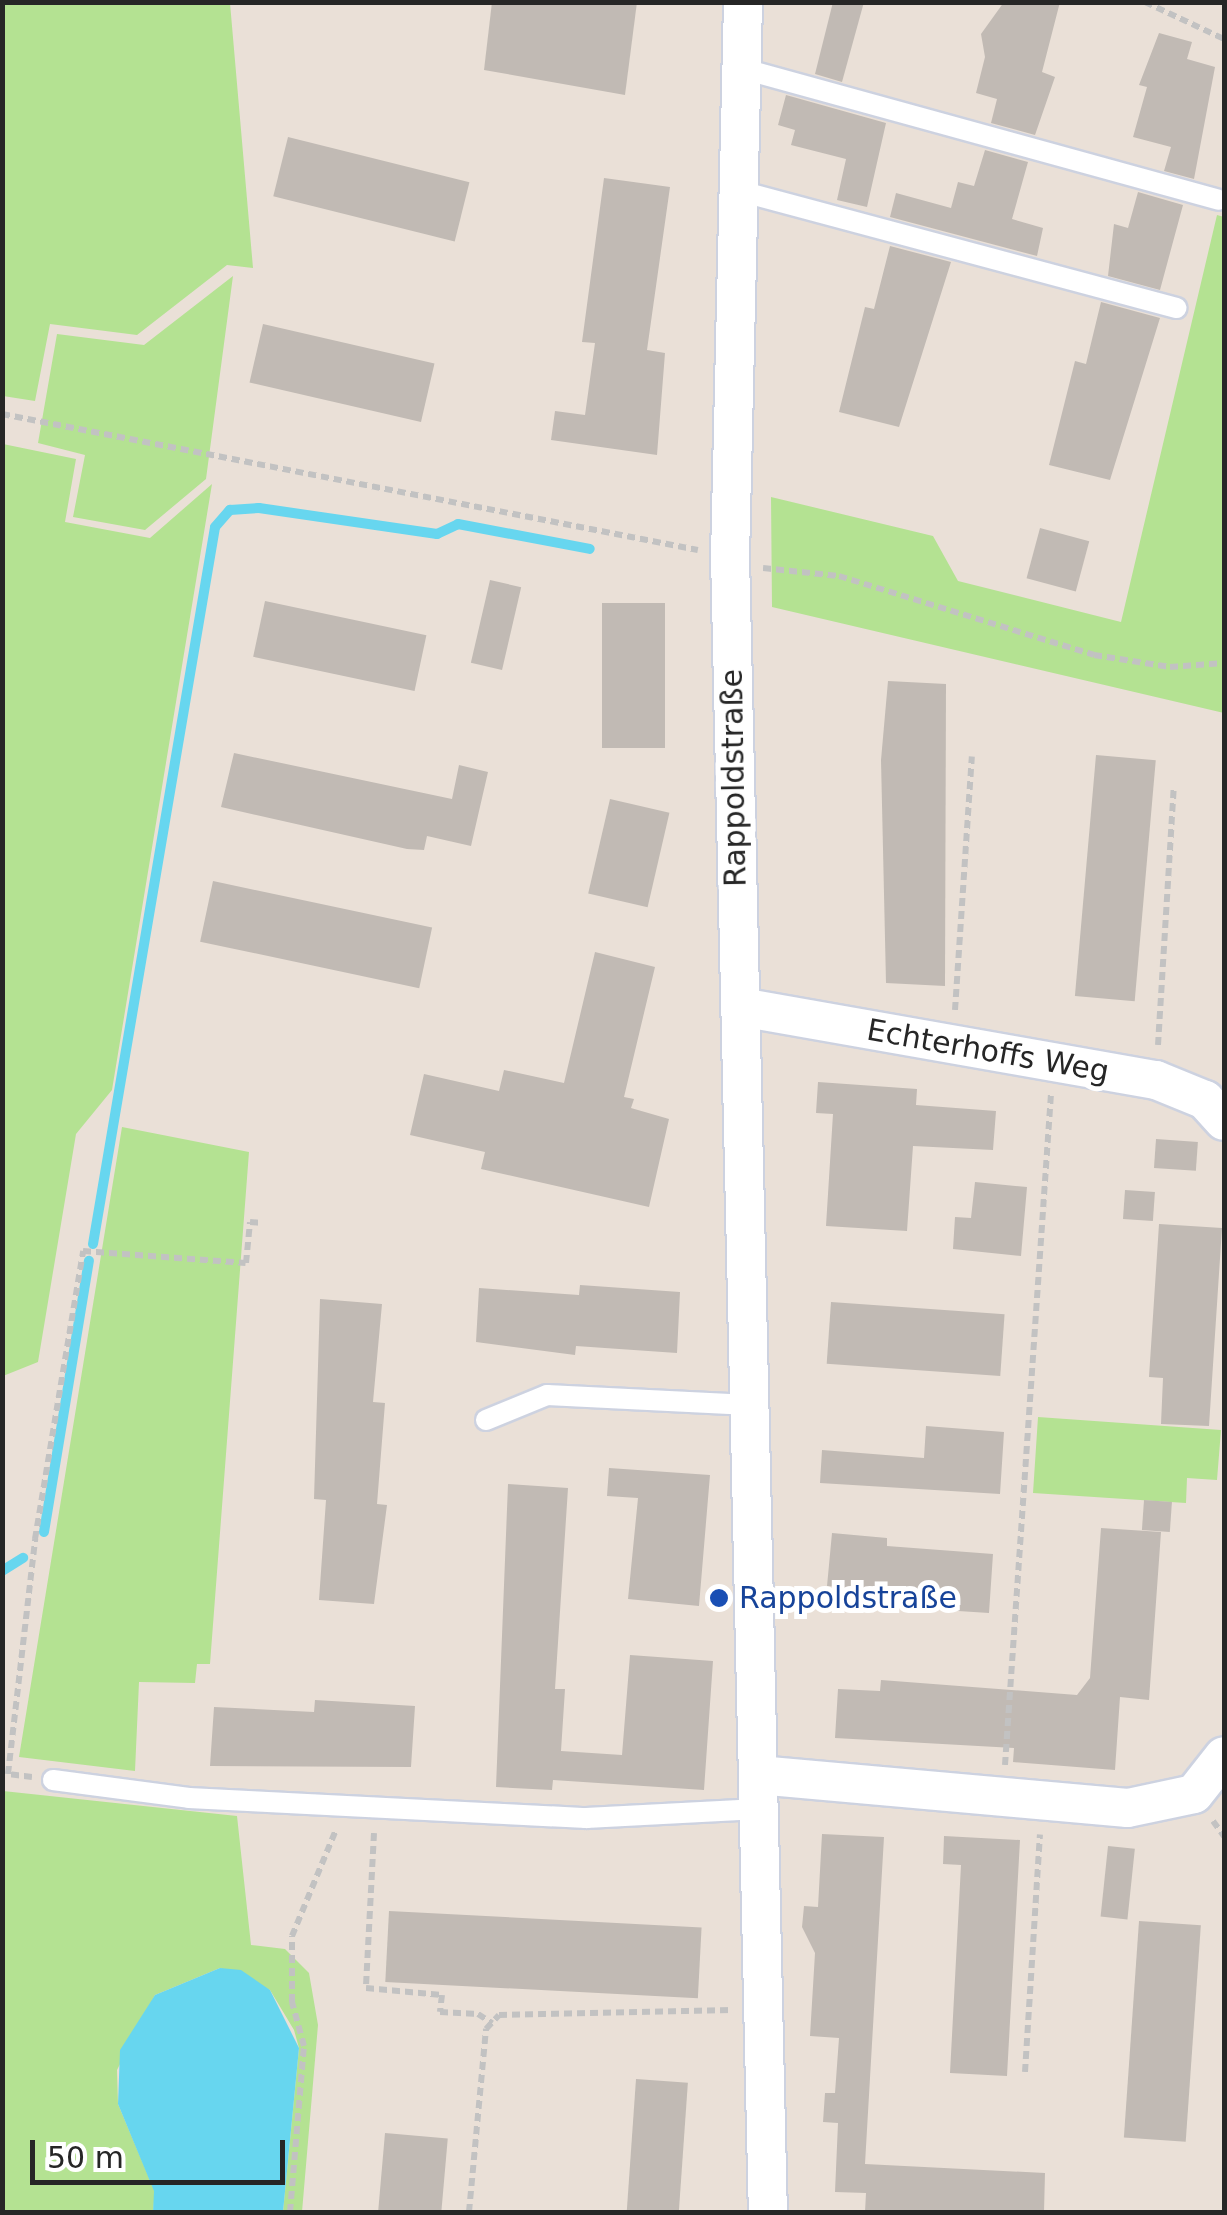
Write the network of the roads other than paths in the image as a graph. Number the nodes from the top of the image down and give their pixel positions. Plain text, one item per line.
1 (742, 2) edge
2 (740, 68) junction
3 (736, 190) junction
4 (1218, 200) dead end
5 (1176, 308) dead end
6 (741, 1007) junction
7 (1224, 1121) edge
8 (750, 1405) junction
9 (486, 1420) dead end
10 (1224, 1756) edge
11 (53, 1780) road end
12 (758, 1792) junction
13 (768, 2212) edge

1 - 2 street, Rappoldstraße
2 - 3 street, Rappoldstraße
2 - 4 lane
3 - 5 lane
3 - 6 street, Rappoldstraße
6 - 7 street, Echterhoffs Weg
6 - 8 street, Rappoldstraße
8 - 9 lane
8 - 12 street, Rappoldstraße
10 - 12 street
11 - 12 lane
12 - 13 street, Rappoldstraße

